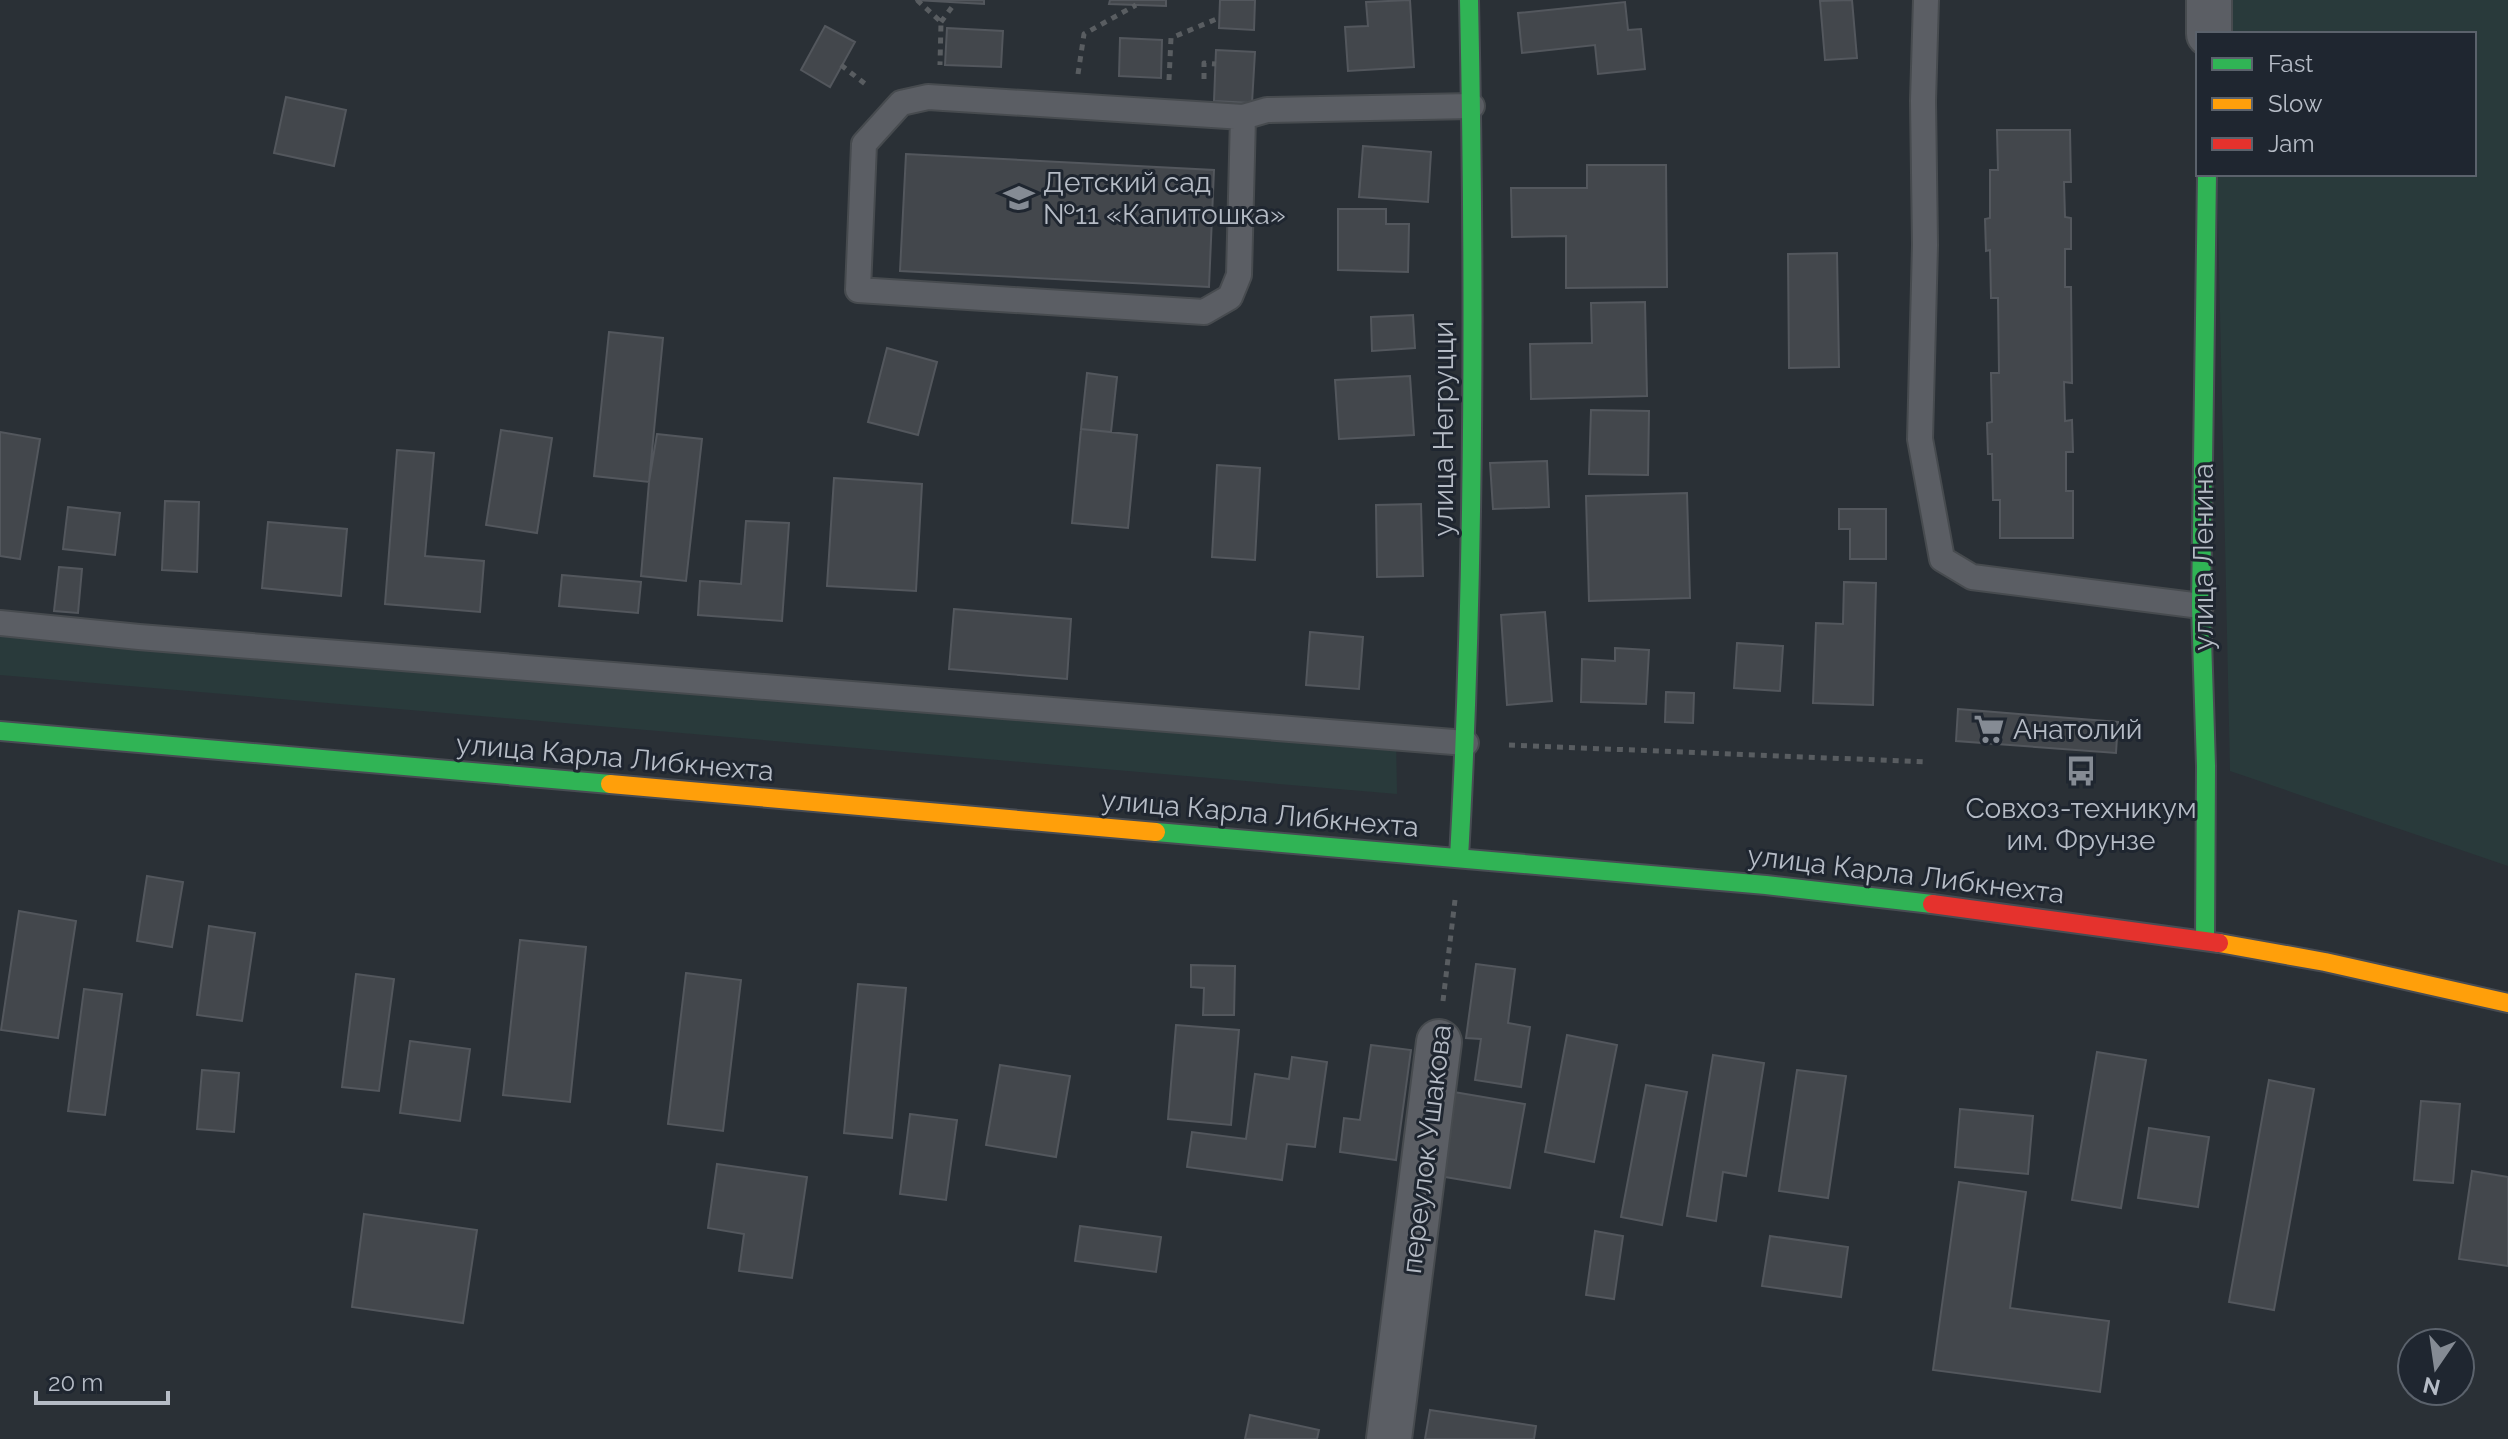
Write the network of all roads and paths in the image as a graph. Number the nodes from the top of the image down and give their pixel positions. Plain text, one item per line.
1 (917, 0) edge
2 (1469, 0) edge
3 (1926, 0) edge
4 (2209, 0) edge
5 (955, 3) dead end
6 (1136, 5) dead end
7 (1219, 18) dead end
8 (941, 22) junction
9 (2209, 32) edge
10 (1161, 57) dead end
11 (1170, 58) junction
12 (939, 73) dead end
13 (1472, 106) junction
14 (1073, 107) junction
15 (1167, 112) junction
16 (1243, 117) junction
17 (2207, 176) edge
18 (2201, 606) junction
19 (0, 623) edge
20 (0, 731) edge
21 (1466, 743) junction
22 (1928, 762) dead end
23 (1459, 858) junction
24 (2205, 940) junction
25 (2508, 1003) edge
26 (1439, 1042) joint
27 (1389, 1439) edge

1 - 8 path
2 - 13 main road, улица Негруцци
3 - 18 lane
4 - 9 street
5 - 8 path
6 - 14 path
7 - 11 path
8 - 12 path
10 - 11 path
11 - 15 path
13 - 16 lane
13 - 21 main road, улица Негруцци
14 - 15 lane
14 - 16 lane
15 - 16 lane
17 - 18 main road, улица Ленина
18 - 24 main road, улица Ленина
19 - 21 lane
20 - 23 main road, улица Карла Либкнехта
21 - 22 path
21 - 23 main road, улица Негруцци
23 - 24 main road, улица Карла Либкнехта
23 - 26 path, переулок Ушакова
24 - 25 main road, улица Карла Либкнехта
26 - 27 street, переулок Ушакова

